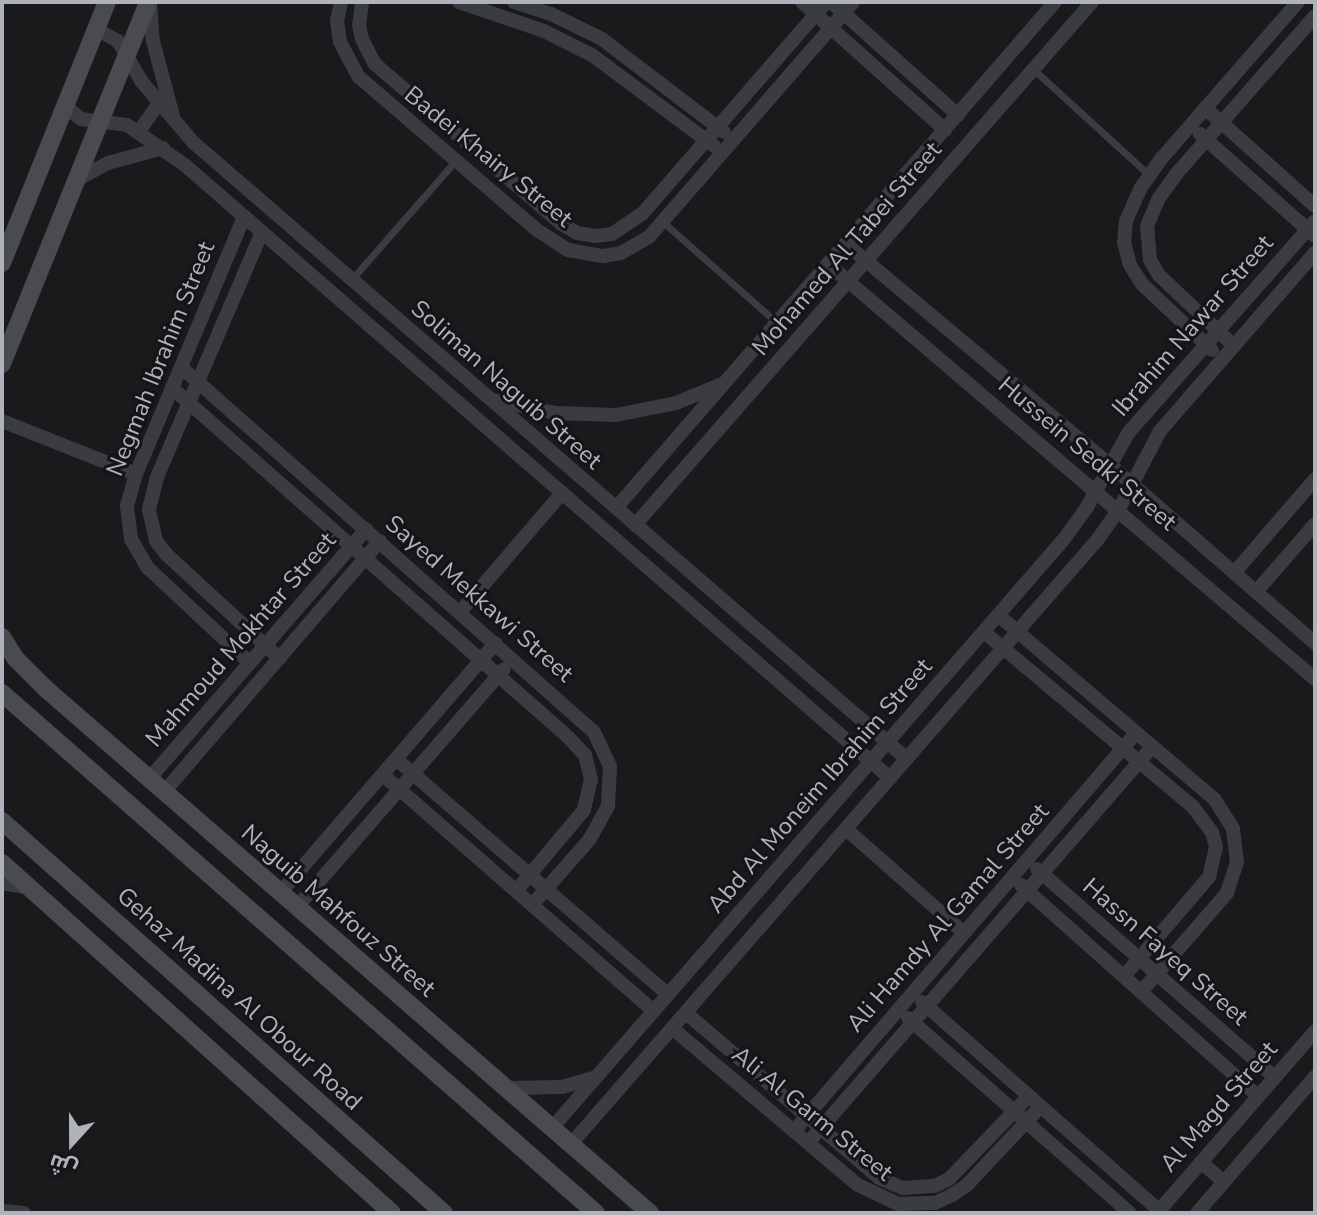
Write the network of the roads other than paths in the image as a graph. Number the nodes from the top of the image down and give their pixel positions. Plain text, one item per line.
1 (107, 2) edge
2 (149, 2) edge
3 (341, 2) edge
4 (362, 2) edge
5 (459, 2) edge
6 (514, 2) edge
7 (802, 2) edge
8 (829, 2) edge
9 (1055, 2) edge
10 (1092, 2) edge
11 (1298, 2) edge
12 (848, 8) edge
13 (815, 15) junction
14 (1315, 16) edge
15 (830, 28) junction
16 (96, 29) junction
17 (126, 54) junction
18 (1033, 69) junction
19 (159, 103) junction
20 (65, 106) junction
21 (1205, 108) junction
22 (958, 115) junction
23 (101, 119) junction
24 (1221, 122) junction
25 (176, 124) junction
26 (1190, 126) junction
27 (718, 127) junction
28 (945, 130) junction
29 (139, 131) junction
30 (1206, 139) junction
31 (706, 140) junction
32 (734, 140) junction
33 (163, 148) junction
34 (723, 152) junction
35 (455, 161) junction
36 (1149, 175) junction
37 (76, 180) junction
38 (1315, 206) edge
39 (244, 217) junction
40 (663, 222) junction
41 (1313, 228) edge
42 (262, 232) junction
43 (846, 244) junction
44 (1315, 253) edge
45 (866, 261) junction
46 (2, 263) edge
47 (828, 264) junction
48 (351, 280) junction
49 (848, 282) junction
50 (777, 323) junction
51 (1218, 331) junction
52 (1206, 345) junction
53 (1234, 346) junction
54 (1222, 360) junction
55 (2, 364) edge
56 (181, 367) junction
57 (198, 382) junction
58 (726, 382) junction
59 (172, 388) junction
60 (489, 399) junction
61 (189, 403) junction
62 (2, 421) edge
63 (288, 460) junction
64 (1109, 464) junction
65 (136, 474) junction
66 (274, 478) junction
67 (1315, 479) edge
68 (1132, 484) junction
69 (1097, 490) junction
70 (562, 493) junction
71 (334, 501) junction
72 (616, 508) junction
73 (1119, 509) junction
74 (320, 518) junction
75 (1315, 524) edge
76 (366, 529) junction
77 (640, 529) junction
78 (380, 541) junction
79 (351, 546) junction
80 (631, 553) junction
81 (365, 558) junction
82 (410, 567) junction
83 (1234, 573) junction
84 (395, 585) junction
85 (1256, 592) junction
86 (460, 612) junction
87 (998, 615) junction
88 (984, 632) junction
89 (1017, 632) junction
90 (2, 637) edge
91 (496, 643) junction
92 (1315, 643) edge
93 (265, 645) junction
94 (1003, 648) junction
95 (279, 658) junction
96 (513, 659) junction
97 (482, 660) junction
98 (250, 663) junction
99 (499, 675) junction
100 (1315, 679) edge
101 (2, 693) edge
102 (1136, 733) junction
103 (887, 742) junction
104 (1152, 747) junction
105 (1122, 749) junction
106 (396, 759) junction
107 (907, 759) junction
108 (871, 762) junction
109 (1139, 763) junction
110 (413, 774) junction
111 (383, 775) junction
112 (890, 778) junction
113 (149, 779) junction
114 (400, 789) junction
115 (164, 792) junction
116 (2, 821) edge
117 (846, 829) junction
118 (1027, 860) junction
119 (2, 863) edge
120 (1042, 874) junction
121 (530, 875) junction
122 (1012, 877) junction
123 (2, 883) edge
124 (32, 889) junction
125 (546, 889) junction
126 (516, 891) junction
127 (1028, 891) junction
128 (280, 893) junction
129 (532, 905) junction
130 (297, 907) junction
131 (964, 933) junction
132 (1139, 959) junction
133 (372, 972) junction
134 (1157, 974) junction
135 (1124, 976) junction
136 (180, 981) junction
137 (1141, 992) junction
138 (912, 993) junction
139 (668, 995) junction
140 (352, 1000) junction
141 (160, 1002) junction
142 (927, 1006) junction
143 (898, 1009) junction
144 (654, 1011) junction
145 (686, 1013) junction
146 (913, 1022) junction
147 (672, 1028) junction
148 (1315, 1031) edge
149 (596, 1077) junction
150 (1275, 1077) junction
151 (1315, 1077) edge
152 (506, 1088) junction
153 (1029, 1096) junction
154 (1258, 1096) junction
155 (1041, 1106) junction
156 (1014, 1111) junction
157 (807, 1116) junction
158 (1026, 1122) junction
159 (552, 1128) junction
160 (821, 1128) junction
161 (794, 1131) junction
162 (808, 1143) junction
163 (571, 1144) junction
164 (1201, 1162) junction
165 (1224, 1182) junction
166 (903, 1188) junction
167 (898, 1204) junction
168 (2, 1211) edge
169 (1158, 1212) edge
170 (24, 1213) edge
171 (392, 1213) edge
172 (444, 1213) edge
173 (596, 1213) edge
174 (650, 1213) edge
175 (1130, 1213) edge
176 (1197, 1213) edge

1 - 16 street
2 - 17 street
2 - 25 street
3 - 35 street, Badei Khairy Street
4 - 31 street, Badei Khairy Street
5 - 31 street
6 - 27 street
7 - 13 street
8 - 12 street
8 - 13 street, Badei Khairy Street
9 - 22 street, Mohamed Al Tabei Street
10 - 18 street, Mohamed Al Tabei Street
11 - 21 street
12 - 15 street, Badei Khairy Street
12 - 22 street
13 - 15 street
13 - 27 street, Badei Khairy Street
14 - 24 street
15 - 28 street
15 - 32 street, Badei Khairy Street
16 - 17 street, Soliman Naguib Street
16 - 20 street
17 - 19 street, Soliman Naguib Street
17 - 23 street
18 - 36 lane
18 - 45 street, Mohamed Al Tabei Street
19 - 25 street, Soliman Naguib Street
19 - 29 street
20 - 23 street, Soliman Naguib Street
20 - 46 street
21 - 24 street
21 - 26 street
22 - 28 street, Mohamed Al Tabei Street
23 - 29 street, Soliman Naguib Street
23 - 37 street
24 - 30 street
24 - 38 street
25 - 48 street, Soliman Naguib Street
26 - 30 street
26 - 36 street
27 - 31 street, Badei Khairy Street
27 - 32 street
28 - 43 street, Mohamed Al Tabei Street
29 - 33 street, Soliman Naguib Street
30 - 41 street
30 - 51 street
31 - 34 street
32 - 34 street, Badei Khairy Street
33 - 37 street
33 - 39 street, Soliman Naguib Street
34 - 40 street, Badei Khairy Street
35 - 40 street, Badei Khairy Street
35 - 48 lane
36 - 52 street
37 - 55 street
39 - 42 street, Soliman Naguib Street
39 - 56 street, Negmah Ibrahim Street
40 - 50 lane
41 - 51 street, Ibrahim Nawar Street
42 - 57 street, Negmah Ibrahim Street
42 - 70 street, Soliman Naguib Street
43 - 45 street, Hussein Sedki Street
43 - 47 street, Mohamed Al Tabei Street
44 - 53 street, Ibrahim Nawar Street
45 - 49 street, Mohamed Al Tabei Street
45 - 64 street, Hussein Sedki Street
47 - 49 street, Hussein Sedki Street
47 - 50 street, Mohamed Al Tabei Street
48 - 60 street, Soliman Naguib Street
49 - 69 street, Hussein Sedki Street
49 - 77 street, Mohamed Al Tabei Street
50 - 58 street, Mohamed Al Tabei Street
51 - 52 street, Ibrahim Nawar Street
51 - 53 street
52 - 54 street
52 - 64 street, Ibrahim Nawar Street
53 - 54 street, Ibrahim Nawar Street
54 - 68 street, Ibrahim Nawar Street
56 - 57 street, Sayed Mekkawi Street
56 - 59 street, Negmah Ibrahim Street
57 - 61 street, Negmah Ibrahim Street
57 - 63 street, Sayed Mekkawi Street
58 - 60 street
58 - 72 street, Mohamed Al Tabei Street
59 - 61 street, Sayed Mekkawi Street
59 - 65 street, Negmah Ibrahim Street
60 - 72 street, Soliman Naguib Street
61 - 66 street, Sayed Mekkawi Street
61 - 93 street, Negmah Ibrahim Street
62 - 65 street
63 - 66 street
63 - 71 street, Sayed Mekkawi Street
64 - 68 street, Hussein Sedki Street
64 - 69 street, Abd Al Moneim Ibrahim Street
65 - 98 street, Negmah Ibrahim Street
66 - 74 street, Sayed Mekkawi Street
67 - 83 street
68 - 73 street, Abd Al Moneim Ibrahim Street
68 - 83 street, Hussein Sedki Street
69 - 73 street, Hussein Sedki Street
69 - 87 street, Abd Al Moneim Ibrahim Street
70 - 80 street, Soliman Naguib Street
70 - 86 street
71 - 74 street
71 - 76 street, Sayed Mekkawi Street
72 - 77 street, Soliman Naguib Street
73 - 89 street, Abd Al Moneim Ibrahim Street
73 - 100 street, Hussein Sedki Street
74 - 79 street, Sayed Mekkawi Street
75 - 85 street
76 - 78 street, Sayed Mekkawi Street
76 - 79 street, Mahmoud Mokhtar Street
77 - 80 street, Mohamed Al Tabei Street
77 - 103 street, Soliman Naguib Street
78 - 81 street, Mahmoud Mokhtar Street
78 - 82 street, Sayed Mekkawi Street
79 - 81 street, Sayed Mekkawi Street
79 - 93 street, Mahmoud Mokhtar Street
80 - 108 street, Soliman Naguib Street
81 - 84 street, Sayed Mekkawi Street
81 - 95 street, Mahmoud Mokhtar Street
82 - 84 street
82 - 86 street, Sayed Mekkawi Street
83 - 85 street, Hussein Sedki Street
84 - 97 street, Sayed Mekkawi Street
85 - 92 street, Hussein Sedki Street
86 - 91 street, Sayed Mekkawi Street
87 - 88 street, Abd Al Moneim Ibrahim Street
87 - 89 street
88 - 94 street
88 - 103 street, Abd Al Moneim Ibrahim Street
89 - 94 street, Abd Al Moneim Ibrahim Street
89 - 102 street
90 - 113 street, Naguib Mahfouz Street
91 - 96 street, Sayed Mekkawi Street
91 - 97 street
93 - 95 street, Negmah Ibrahim Street
93 - 98 street, Mahmoud Mokhtar Street
94 - 105 street
94 - 107 street, Abd Al Moneim Ibrahim Street
95 - 115 street, Mahmoud Mokhtar Street
96 - 99 street
96 - 125 street, Sayed Mekkawi Street
97 - 99 street, Sayed Mekkawi Street
97 - 106 street
98 - 113 street, Mahmoud Mokhtar Street
99 - 110 street
99 - 121 street, Sayed Mekkawi Street
101 - 140 street
102 - 104 street
102 - 105 street, Ali Hamdy Al Gamal Street
103 - 107 street, Soliman Naguib Street
103 - 108 street, Abd Al Moneim Ibrahim Street
104 - 109 street, Ali Hamdy Al Gamal Street
104 - 134 street
105 - 109 street
105 - 118 street, Ali Hamdy Al Gamal Street
106 - 110 street
106 - 111 street
107 - 112 street, Abd Al Moneim Ibrahim Street
108 - 112 street, Soliman Naguib Street
108 - 139 street, Abd Al Moneim Ibrahim Street
109 - 120 street, Ali Hamdy Al Gamal Street
109 - 132 street
110 - 114 street
110 - 121 street
111 - 114 street
111 - 128 street
112 - 117 street, Abd Al Moneim Ibrahim Street
113 - 115 street, Naguib Mahfouz Street
114 - 126 street
114 - 130 street
115 - 128 street, Naguib Mahfouz Street
116 - 136 street, Gehaz Madina Al Obour Road
117 - 131 street
117 - 145 street, Abd Al Moneim Ibrahim Street
118 - 120 street, Hassn Fayeq Street
118 - 122 street, Ali Hamdy Al Gamal Street
119 - 124 street
120 - 127 street, Ali Hamdy Al Gamal Street
120 - 132 street, Hassn Fayeq Street
121 - 125 street
121 - 126 street, Sayed Mekkawi Street
122 - 127 street, Hassn Fayeq Street
122 - 131 street, Ali Hamdy Al Gamal Street
123 - 124 street
124 - 141 street
125 - 129 street, Sayed Mekkawi Street
125 - 139 street
126 - 129 street
127 - 135 street, Hassn Fayeq Street
127 - 142 street, Ali Hamdy Al Gamal Street
128 - 130 street, Naguib Mahfouz Street
129 - 144 street
130 - 133 street, Naguib Mahfouz Street
131 - 138 street, Ali Hamdy Al Gamal Street
132 - 134 street, Hassn Fayeq Street
132 - 135 street
133 - 140 street
133 - 152 street, Naguib Mahfouz Street
134 - 137 street
134 - 150 street, Hassn Fayeq Street
135 - 137 street, Hassn Fayeq Street
136 - 141 street
136 - 172 street, Gehaz Madina Al Obour Road
137 - 154 street, Hassn Fayeq Street
138 - 142 street
138 - 143 street, Ali Hamdy Al Gamal Street
139 - 144 street, Abd Al Moneim Ibrahim Street
140 - 173 street
141 - 171 street
142 - 146 street, Ali Hamdy Al Gamal Street
142 - 153 street
143 - 146 street
143 - 157 street, Ali Hamdy Al Gamal Street
144 - 149 street, Abd Al Moneim Ibrahim Street
145 - 147 street, Abd Al Moneim Ibrahim Street
145 - 157 street, Ali Al Garm Street
146 - 156 street
146 - 160 street, Ali Hamdy Al Gamal Street
147 - 161 street, Ali Al Garm Street
147 - 163 street, Abd Al Moneim Ibrahim Street
148 - 150 street, Al Magd Street
149 - 152 street
149 - 159 street, Abd Al Moneim Ibrahim Street
150 - 154 street, Al Magd Street
151 - 165 street
152 - 159 street, Naguib Mahfouz Street
153 - 155 street
153 - 156 street, Ali Al Garm Street
154 - 164 street, Al Magd Street
155 - 158 street, Ali Al Garm Street
155 - 169 street
156 - 158 street
156 - 166 street, Ali Al Garm Street
157 - 160 street, Ali Al Garm Street
157 - 161 street, Ali Hamdy Al Gamal Street
158 - 167 street, Ali Al Garm Street
158 - 175 street
159 - 163 street, Naguib Mahfouz Street
160 - 162 street, Ali Hamdy Al Gamal Street
160 - 166 street, Ali Al Garm Street
161 - 162 street, Ali Al Garm Street
162 - 167 street, Ali Al Garm Street
163 - 174 street, Naguib Mahfouz Street
164 - 165 street
164 - 169 street, Al Magd Street
165 - 176 street
166 - 167 street
168 - 170 street

